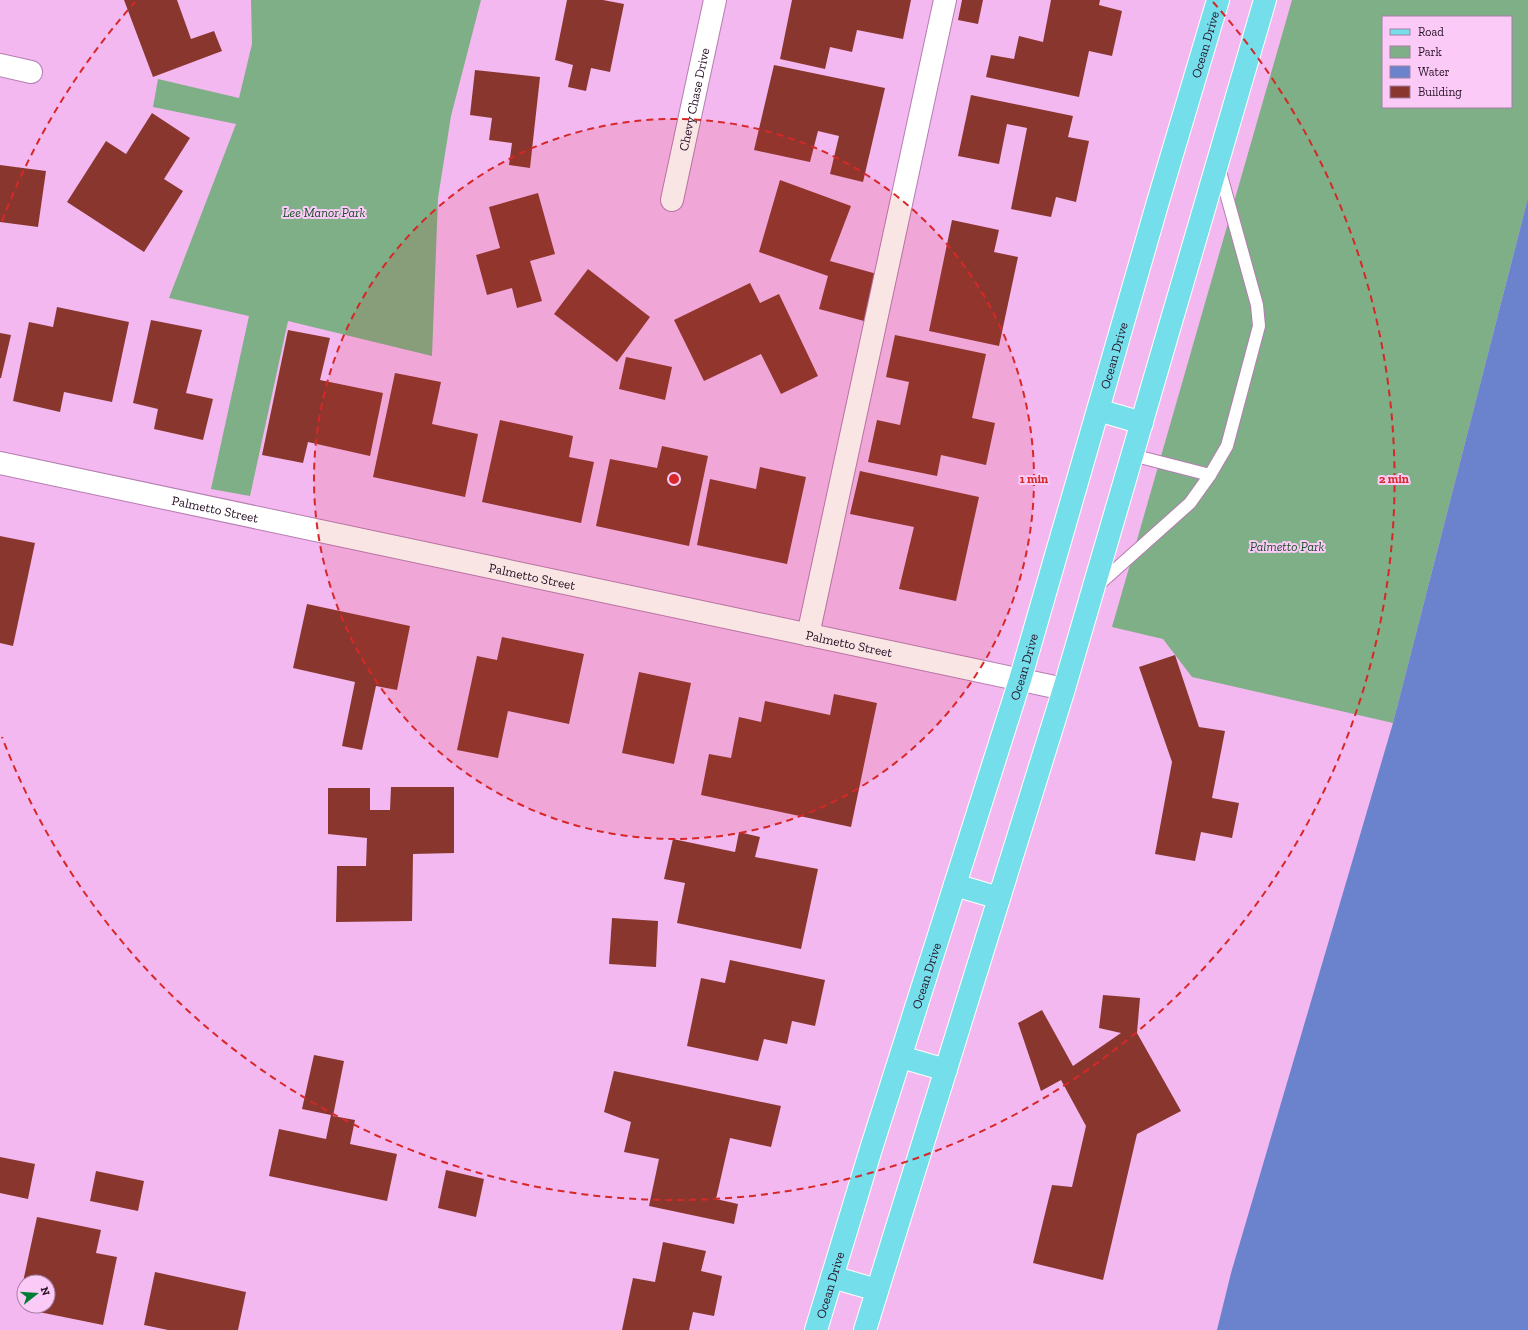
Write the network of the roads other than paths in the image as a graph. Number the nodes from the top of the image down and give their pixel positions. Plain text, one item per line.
1 (715, 0) edge
2 (945, 0) edge
3 (1218, 0) edge
4 (1265, 0) edge
5 (0, 65) edge
6 (31, 72) dead end
7 (1218, 163) junction
8 (672, 200) dead end
9 (1098, 410) junction
10 (1142, 423) junction
11 (1132, 455) junction
12 (0, 463) edge
13 (1210, 475) junction
14 (1093, 590) junction
15 (808, 635) junction
16 (1020, 680) junction
17 (1064, 689) junction
18 (955, 885) junction
19 (999, 898) junction
20 (901, 1057) junction
21 (946, 1070) junction
22 (832, 1277) junction
23 (877, 1290) junction
24 (816, 1330) edge
25 (865, 1330) edge

1 - 8 street, Chevy Chase Drive
2 - 15 street
3 - 9 main road, Ocean Drive
4 - 7 main road
5 - 6 street
7 - 10 main road
7 - 13 lane
9 - 10 main road
9 - 16 main road, Ocean Drive
10 - 11 main road
11 - 13 lane
11 - 14 main road
12 - 15 street, Palmetto Street
13 - 14 lane
14 - 17 main road
15 - 16 street, Palmetto Street
16 - 17 street, Palmetto Street
16 - 18 main road, Ocean Drive
17 - 19 main road
18 - 19 main road
18 - 20 main road, Ocean Drive
19 - 21 main road
20 - 21 main road
20 - 22 main road, Ocean Drive
21 - 23 main road
22 - 23 main road
22 - 24 main road, Ocean Drive
23 - 25 main road

